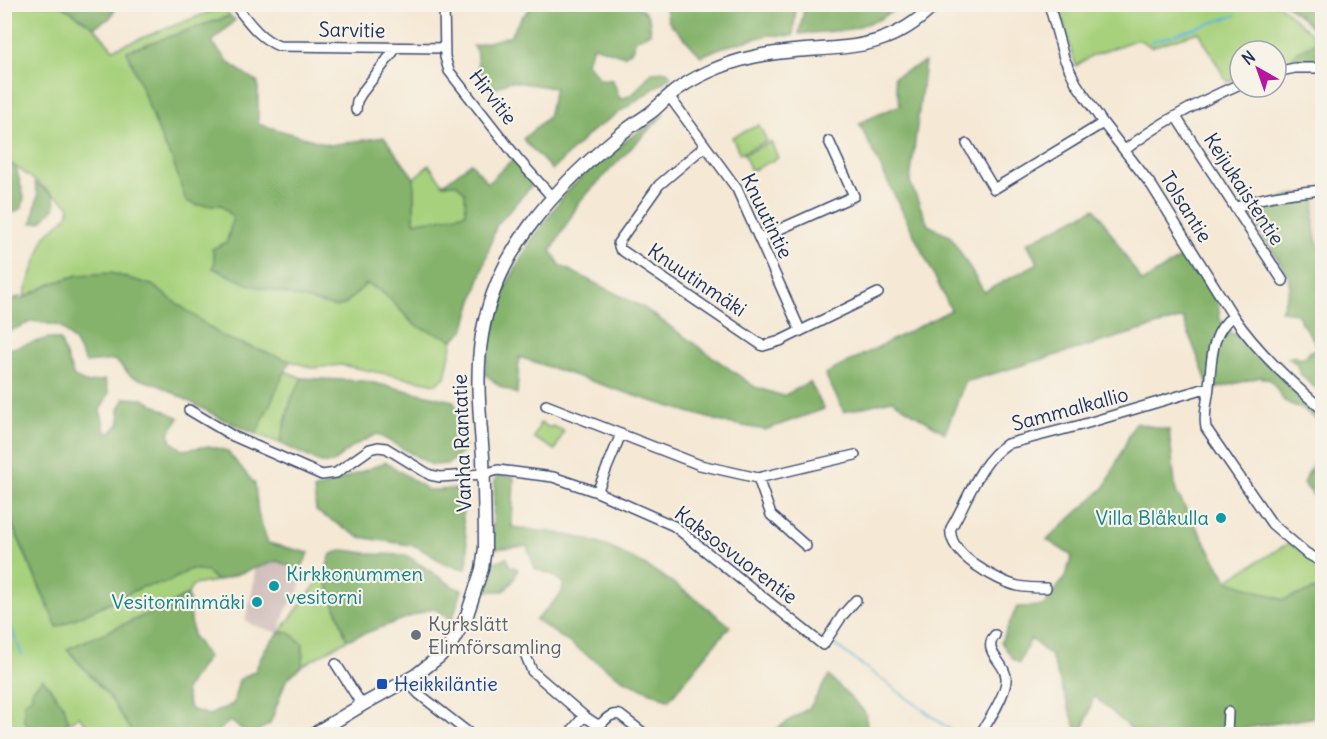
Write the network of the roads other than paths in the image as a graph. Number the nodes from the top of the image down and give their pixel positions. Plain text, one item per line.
1 (444, 4) edge
2 (935, 4) edge
3 (1049, 4) edge
4 (239, 10) dead end
5 (396, 48) junction
6 (444, 48) junction
7 (1323, 68) edge
8 (1288, 69) edge
9 (1228, 89) edge
10 (669, 96) junction
11 (356, 110) dead end
12 (1176, 117) junction
13 (1103, 123) junction
14 (829, 141) dead end
15 (967, 144) dead end
16 (705, 146) junction
17 (1125, 150) junction
18 (1323, 190) edge
19 (552, 197) junction
20 (1235, 208) junction
21 (760, 238) junction
22 (1282, 280) dead end
23 (878, 293) dead end
24 (1233, 316) junction
25 (800, 330) junction
26 (1209, 387) junction
27 (546, 405) dead end
28 (189, 410) dead end
29 (1323, 410) edge
30 (621, 434) junction
31 (855, 455) dead end
32 (483, 474) junction
33 (758, 478) junction
34 (597, 492) junction
35 (806, 546) dead end
36 (1323, 562) edge
37 (1046, 588) dead end
38 (856, 600) dead end
39 (995, 635) dead end
40 (524, 651) dead end
41 (336, 664) dead end
42 (406, 681) junction
43 (362, 705) junction
44 (1228, 712) dead end
45 (584, 716) junction
46 (315, 735) edge
47 (470, 735) edge
48 (569, 735) edge
49 (645, 735) edge
50 (980, 735) edge
51 (1227, 735) edge

1 - 6 street, Hirvitie
2 - 10 main road, Vanha Rantatie
3 - 13 street, Tolsantie
4 - 5 street, Sarvitie
5 - 6 street, Sarvitie
5 - 11 street
6 - 19 street, Hirvitie
7 - 8 street
9 - 12 street
10 - 16 street, Knuutintie
10 - 19 main road, Vanha Rantatie
12 - 17 street
12 - 20 street, Keijukaistentie
13 - 15 street
13 - 17 street, Tolsantie
14 - 21 street
16 - 21 street, Knuutintie
16 - 25 street, Knuutinmäki
17 - 24 street, Tolsantie
18 - 20 street
19 - 32 main road, Vanha Rantatie
20 - 22 street, Keijukaistentie
21 - 25 street, Knuutintie
23 - 25 street, Knuutinmäki
24 - 26 street
24 - 29 street, Tolsantie
26 - 36 street
26 - 37 street, Sammalkallio
27 - 30 street
28 - 32 street, Kaksosvuorentie
30 - 33 street
30 - 34 street
31 - 33 street
32 - 34 street, Kaksosvuorentie
32 - 42 main road, Vanha Rantatie
33 - 35 street
34 - 38 street, Kaksosvuorentie
39 - 50 street
40 - 45 street
41 - 43 street
42 - 43 main road, Vanha Rantatie
42 - 47 street
43 - 46 main road, Vanha Rantatie
44 - 51 street
45 - 48 street
45 - 49 street

